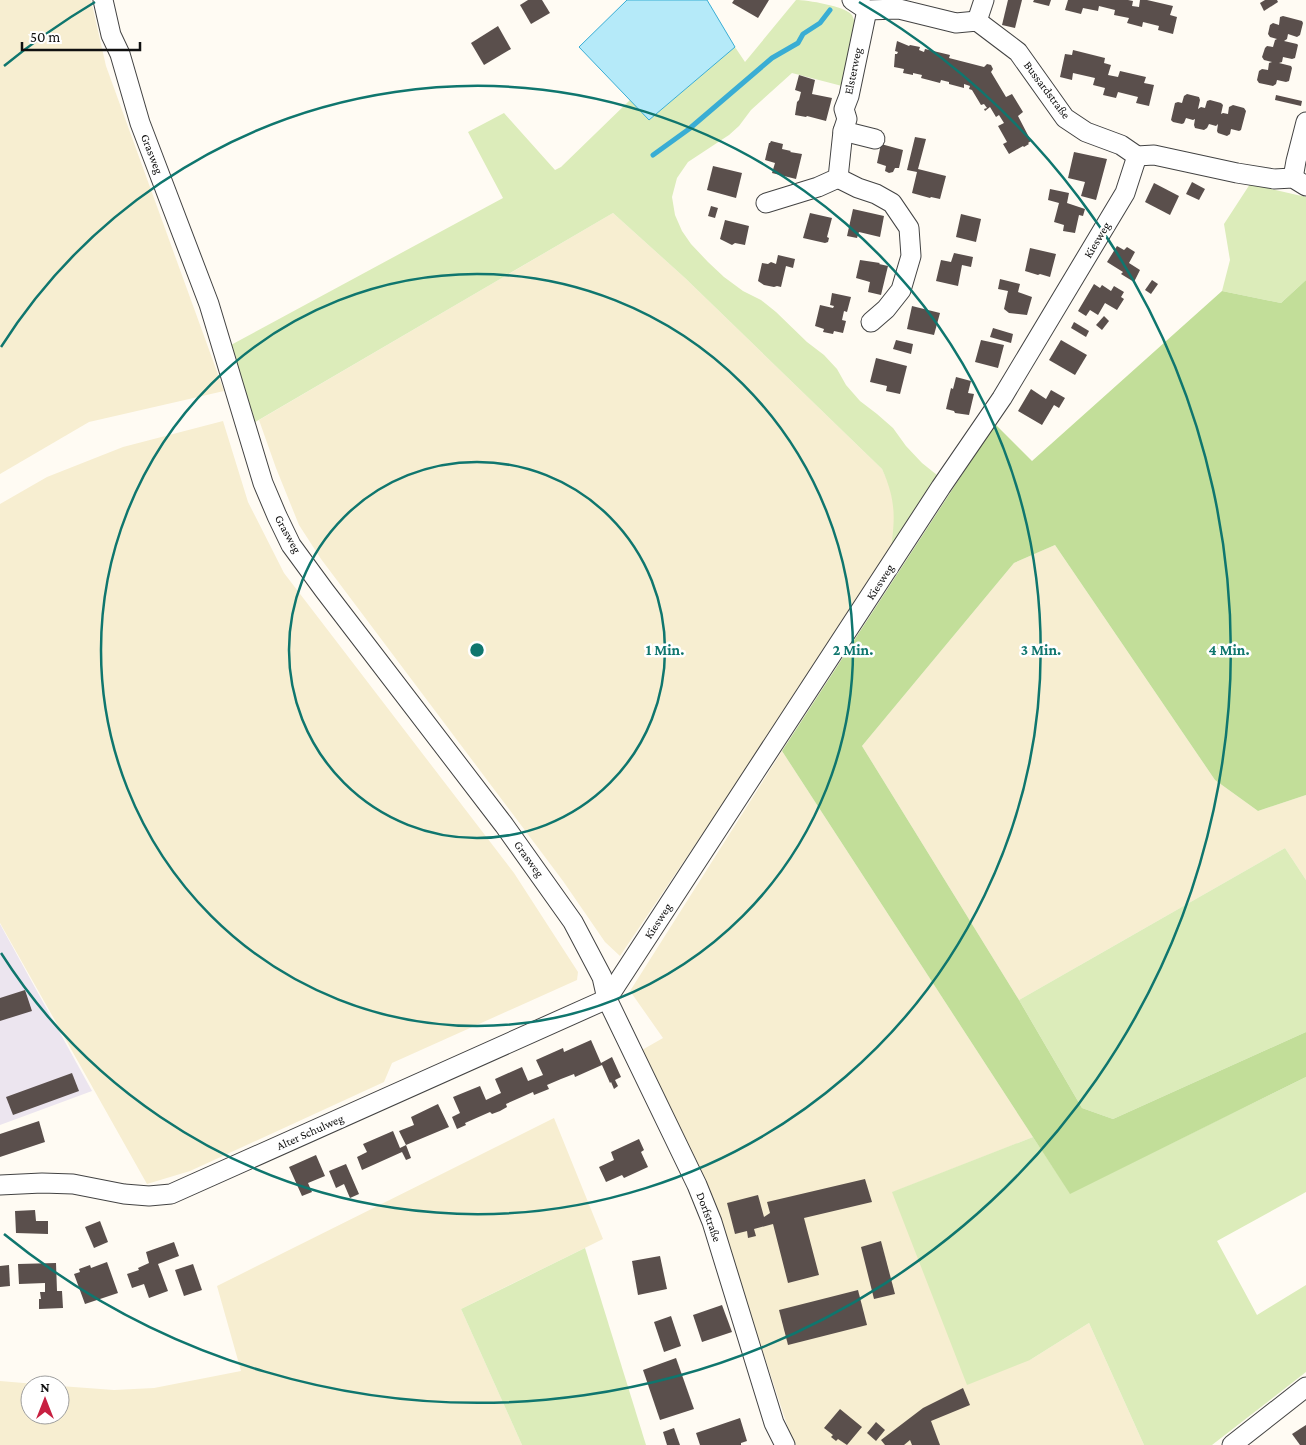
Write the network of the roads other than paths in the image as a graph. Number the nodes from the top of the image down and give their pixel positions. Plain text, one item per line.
1 (103, 0) edge
2 (984, 0) edge
3 (859, 5) edge
4 (977, 21) junction
5 (1306, 122) edge
6 (844, 131) junction
7 (875, 139) dead end
8 (1137, 156) junction
9 (838, 178) junction
10 (1299, 182) edge
11 (766, 203) dead end
12 (871, 322) dead end
13 (607, 999) junction
14 (0, 1185) edge
15 (1306, 1387) edge
16 (785, 1445) edge
17 (1232, 1445) edge

1 - 13 street, Grasweg
2 - 4 street
3 - 4 street
3 - 6 street, Elsterweg
4 - 8 street, Bussardstraße
5 - 10 street
6 - 7 street
6 - 9 street, Elsterweg
8 - 10 street, Bussardstraße
8 - 13 street, Kiesweg
9 - 11 street
9 - 12 street
13 - 14 street, Alter Schulweg
13 - 16 street, Dorfstraße
15 - 17 street

